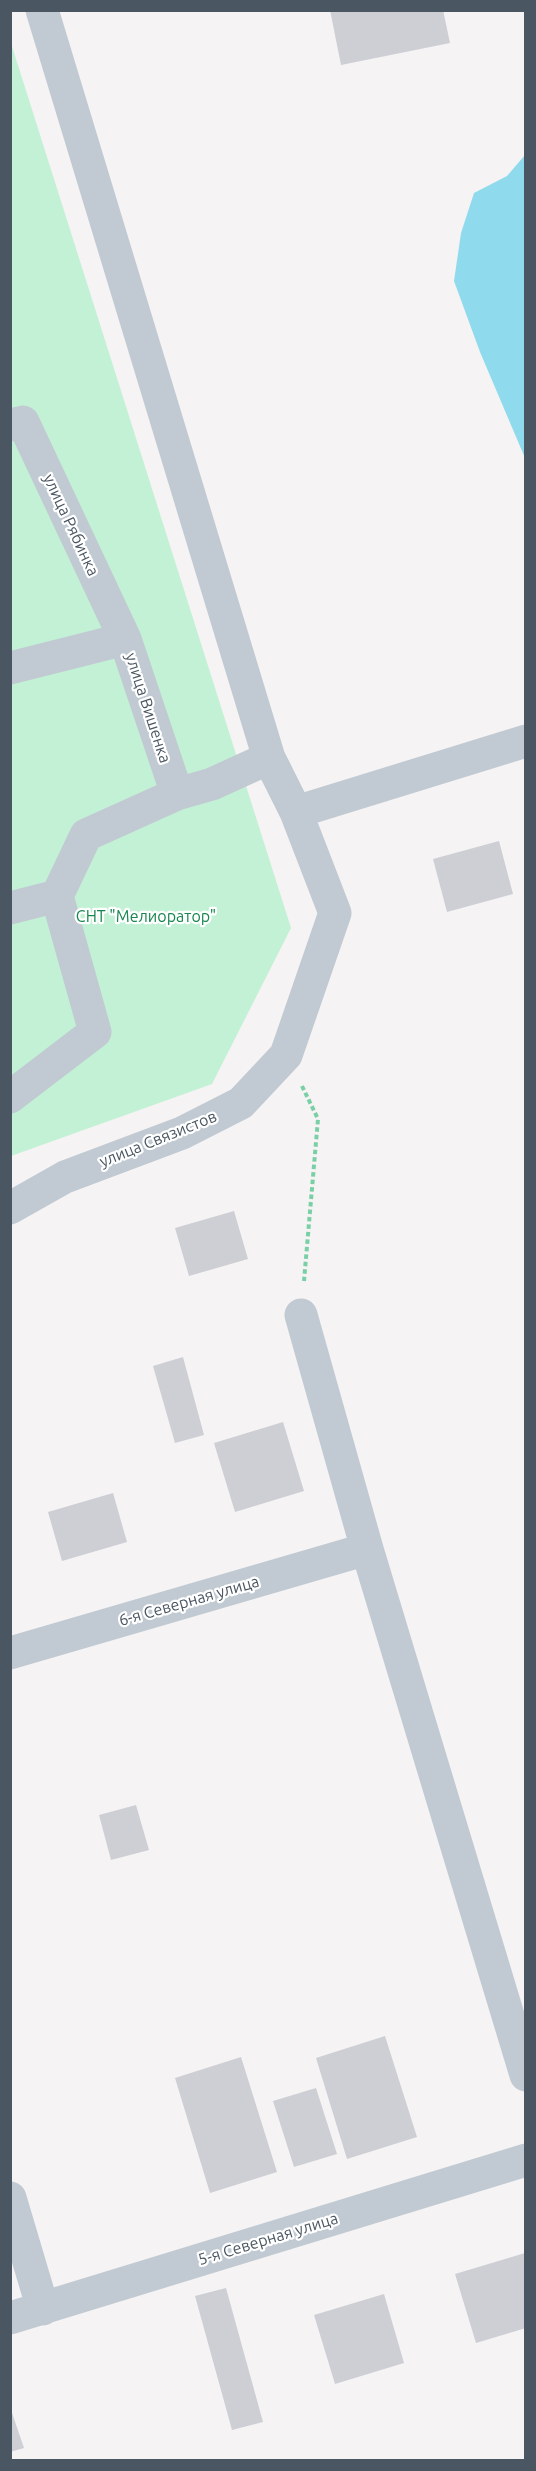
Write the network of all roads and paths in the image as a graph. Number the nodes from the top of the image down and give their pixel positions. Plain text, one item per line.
1 (42, 10) edge
2 (10, 425) edge
3 (125, 639) junction
4 (10, 668) edge
5 (525, 741) edge
6 (269, 758) junction
7 (177, 794) junction
8 (296, 812) junction
9 (57, 896) junction
10 (10, 908) edge
11 (286, 1055) junction
12 (10, 1097) edge
13 (10, 1208) edge
14 (301, 1315) joint
15 (367, 1549) junction
16 (10, 1653) edge
17 (525, 2075) edge
18 (525, 2160) edge
19 (10, 2198) edge
20 (43, 2309) junction
21 (10, 2318) edge

1 - 6 street
2 - 3 street, улица Рябинка
3 - 4 street, улица Вишенка
3 - 7 street, улица Вишенка
5 - 8 street
6 - 7 street
6 - 8 street
7 - 9 street
8 - 11 street, улица Связистов
9 - 10 street
9 - 12 street
11 - 13 street, улица Связистов
11 - 14 path
14 - 15 street
15 - 16 street, 6-я Северная улица
15 - 17 street
18 - 20 street, 5-я Северная улица
19 - 20 street
20 - 21 street, 5-я Северная улица

